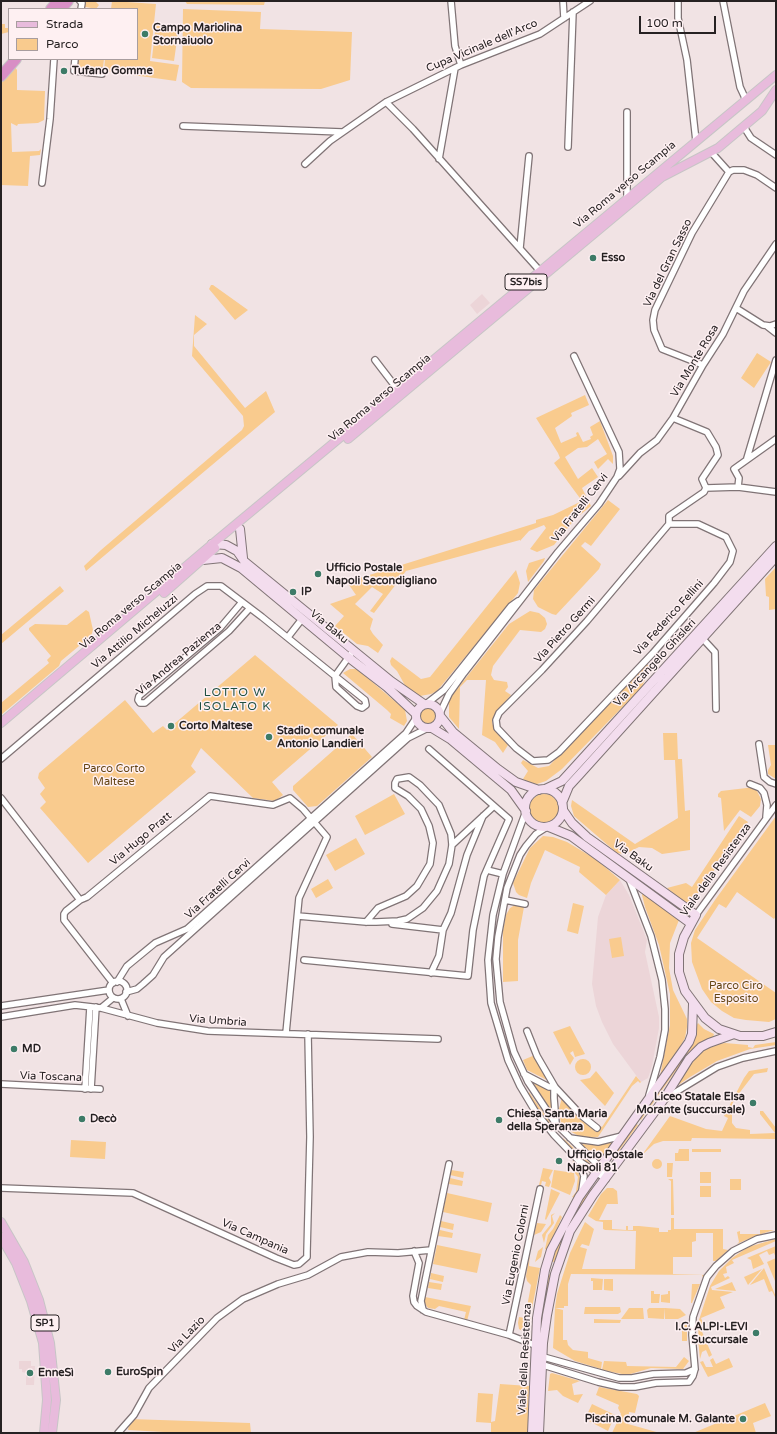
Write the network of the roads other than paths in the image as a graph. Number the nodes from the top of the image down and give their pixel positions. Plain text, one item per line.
1 (451, 1) edge
2 (563, 1) edge
3 (590, 1) edge
4 (678, 1) edge
5 (723, 1) edge
6 (573, 12) junction
7 (564, 18) junction
8 (8, 58) edge
9 (15, 60) edge
10 (54, 60) edge
11 (75, 60) edge
12 (461, 64) junction
13 (1, 66) edge
14 (455, 68) junction
15 (102, 71) dead end
16 (776, 75) edge
17 (1, 76) edge
18 (776, 90) edge
19 (755, 92) junction
20 (746, 100) junction
21 (769, 101) junction
22 (386, 102) junction
23 (627, 112) dead end
24 (183, 126) dead end
25 (744, 127) junction
26 (342, 132) junction
27 (696, 141) junction
28 (568, 147) dead end
29 (711, 152) junction
30 (776, 155) edge
31 (528, 156) dead end
32 (439, 159) junction
33 (697, 159) junction
34 (305, 164) dead end
35 (729, 172) junction
36 (42, 183) dead end
37 (776, 188) edge
38 (627, 198) junction
39 (776, 244) edge
40 (520, 248) junction
41 (540, 271) junction
42 (736, 308) junction
43 (776, 324) edge
44 (767, 326) junction
45 (776, 333) edge
46 (574, 356) dead end
47 (375, 360) dead end
48 (776, 360) edge
49 (702, 365) junction
50 (399, 392) junction
51 (673, 418) junction
52 (776, 439) edge
53 (747, 458) junction
54 (617, 477) junction
55 (738, 487) junction
56 (706, 488) junction
57 (776, 492) edge
58 (669, 524) junction
59 (240, 529) junction
60 (217, 541) junction
61 (776, 546) edge
62 (776, 557) edge
63 (203, 560) junction
64 (226, 560) junction
65 (244, 561) junction
66 (521, 598) junction
67 (242, 602) junction
68 (250, 608) junction
69 (302, 619) junction
70 (288, 638) junction
71 (703, 639) junction
72 (351, 654) junction
73 (335, 676) junction
74 (425, 704) junction
75 (716, 709) dead end
76 (440, 715) junction
77 (416, 716) junction
78 (1, 723) edge
79 (430, 728) junction
80 (1, 730) edge
81 (759, 744) dead end
82 (516, 748) joint
83 (429, 749) dead end
84 (1, 759) edge
85 (750, 784) dead end
86 (776, 784) edge
87 (542, 790) junction
88 (1, 798) edge
89 (776, 805) edge
90 (494, 806) junction
91 (563, 807) junction
92 (526, 811) junction
93 (484, 816) junction
94 (766, 818) junction
95 (313, 821) junction
96 (548, 827) junction
97 (452, 845) junction
98 (487, 870) junction
99 (503, 874) junction
100 (627, 875) junction
101 (80, 900) junction
102 (505, 900) junction
103 (525, 904) dead end
104 (696, 915) junction
105 (298, 916) junction
106 (366, 922) junction
107 (376, 922) junction
108 (690, 923) junction
109 (443, 930) junction
110 (651, 936) joint
111 (304, 960) dead end
112 (488, 960) junction
113 (496, 960) junction
114 (431, 973) junction
115 (115, 982) junction
116 (109, 990) junction
117 (126, 992) junction
118 (113, 998) junction
119 (121, 999) junction
120 (693, 1004) junction
121 (1, 1006) edge
122 (96, 1007) junction
123 (128, 1016) junction
124 (1, 1017) edge
125 (527, 1031) dead end
126 (776, 1032) edge
127 (286, 1034) junction
128 (308, 1034) junction
129 (734, 1034) junction
130 (438, 1039) dead end
131 (776, 1051) edge
132 (524, 1074) junction
133 (528, 1082) junction
134 (1, 1084) edge
135 (520, 1086) junction
136 (556, 1088) junction
137 (88, 1089) junction
138 (100, 1089) dead end
139 (664, 1099) junction
140 (647, 1101) junction
141 (556, 1124) junction
142 (597, 1128) dead end
143 (561, 1129) junction
144 (554, 1135) junction
145 (622, 1136) junction
146 (570, 1138) junction
147 (579, 1161) junction
148 (448, 1164) dead end
149 (598, 1171) junction
150 (606, 1179) junction
151 (1, 1188) edge
152 (540, 1189) dead end
153 (579, 1197) junction
154 (1, 1222) edge
155 (776, 1234) edge
156 (1, 1237) edge
157 (431, 1250) junction
158 (414, 1251) junction
159 (429, 1258) junction
160 (419, 1262) junction
161 (423, 1311) junction
162 (511, 1336) junction
163 (544, 1340) junction
164 (535, 1344) junction
165 (535, 1358) junction
166 (543, 1361) junction
167 (695, 1369) junction
168 (44, 1433) edge
169 (52, 1433) edge
170 (118, 1433) edge
171 (532, 1433) edge
172 (540, 1433) edge

1 - 12 street
2 - 7 street
3 - 6 street, Cupa Vicinale dell'Arco
4 - 27 street
5 - 20 street
6 - 7 street, Cupa Vicinale dell'Arco
6 - 28 street
7 - 12 street, Cupa Vicinale dell'Arco
8 - 13 highway
9 - 17 highway
10 - 36 street
11 - 15 street
12 - 14 street, Cupa Vicinale dell'Arco
14 - 22 street, Cupa Vicinale dell'Arco
14 - 32 street
16 - 19 main road, Via Roma verso Scampia
18 - 21 main road, Via Roma verso Scampia
19 - 20 main road, Via Roma verso Scampia
19 - 21 main road
20 - 27 main road, Via Roma verso Scampia
21 - 25 main road, Via Roma verso Scampia
22 - 26 street, Cupa Vicinale dell'Arco
22 - 32 street
23 - 38 street
24 - 26 street
25 - 29 main road, Via Roma verso Scampia
25 - 30 street
26 - 34 street, Cupa Vicinale dell'Arco
27 - 33 main road
27 - 38 main road, Via Roma verso Scampia / SS7bis
29 - 33 main road, Via Roma verso Scampia
29 - 35 street
31 - 40 street
32 - 40 street
33 - 50 main road, Via Roma verso Scampia / SS7bis
35 - 37 street
35 - 49 street, Via del Gran Sasso
38 - 41 main road, Via Roma verso Scampia / SS7bis
39 - 42 street, Via Monte Rosa
40 - 41 street
41 - 50 main road, Via Roma verso Scampia / SS7bis
42 - 44 street
42 - 49 street, Via Monte Rosa
43 - 44 street
44 - 45 street
46 - 54 street, Via Fratelli Cervi
47 - 50 street, Via Roma verso Scampia
48 - 53 street
49 - 51 street, Via Monte Rosa
50 - 59 main road, Via Roma verso Scampia / SS7bis
50 - 60 main road, Via Roma verso Scampia / SS7bis
51 - 54 street, Via Monte Rosa
51 - 56 street
52 - 53 street
53 - 55 street
54 - 66 street, Via Fratelli Cervi
55 - 56 street
55 - 57 street
56 - 58 street
58 - 82 street, Via Pietro Germi
58 - 82 street, Via Federico Fellini
59 - 60 main road, Via Roma verso Scampia / SS7bis
59 - 65 street
60 - 63 main road, Via Roma verso Scampia
60 - 64 street
60 - 65 street, Via Baku
60 - 78 main road, Via Roma verso Scampia
61 - 87 street, Via Arcangelo Ghisleri
62 - 71 street, Via Arcangelo Ghisleri
63 - 64 street, Via Baku
63 - 80 main road, Via Roma verso Scampia
64 - 69 street, Via Baku
65 - 72 street, Via Baku
66 - 74 street, Via Fratelli Cervi
66 - 76 street, Via Fratelli Cervi
67 - 68 street, Via Attilio Micheluzzi
67 - 68 street, Via Andrea Pazienza
67 - 84 street, Via Attilio Micheluzzi
68 - 70 street, Via Attilio Micheluzzi
69 - 70 street
69 - 72 street, Via Baku
70 - 73 street, Via Attilio Micheluzzi
71 - 75 street, Via Arcangelo Ghisleri
71 - 91 street, Via Arcangelo Ghisleri
72 - 73 street
72 - 74 street, Via Baku
72 - 77 street, Via Baku
73 - 73 street, Via Attilio Micheluzzi
74 - 76 street
74 - 77 street
76 - 79 street
76 - 87 street
77 - 79 street
77 - 95 street, Via Fratelli Cervi
79 - 92 street
79 - 95 street, Via Fratelli Cervi
81 - 86 street
83 - 90 street
85 - 94 street, Viale della Resistenza
87 - 91 street
87 - 92 street
88 - 101 street
89 - 94 street, Viale della Resistenza
90 - 93 street
90 - 98 street
91 - 96 street
91 - 104 street, Via Baku
92 - 96 street
92 - 99 street
93 - 97 street
93 - 109 street
94 - 104 street, Viale della Resistenza
95 - 101 street, Via Hugo Pratt
95 - 105 street
95 - 115 street, Via Fratelli Cervi
95 - 117 street, Via Fratelli Cervi
96 - 100 street, Via Baku
96 - 102 street
97 - 106 street
97 - 107 street
98 - 99 street
98 - 114 street
99 - 112 street
100 - 108 street, Via Baku
100 - 110 street, Via Baku
101 - 115 street, Via Hugo Pratt
102 - 103 street
102 - 113 street
104 - 108 street, Viale della Resistenza
105 - 106 street
105 - 127 street
106 - 107 street
107 - 109 street
108 - 120 street, Viale della Resistenza
109 - 114 street
110 - 140 street, Viale della Resistenza
111 - 114 street
112 - 113 street
112 - 135 street
113 - 132 street
115 - 116 street
115 - 117 street
116 - 118 street
116 - 121 street
117 - 119 street
118 - 119 street
118 - 122 street
119 - 123 street
120 - 129 street, Viale della Resistenza
120 - 140 street, Viale della Resistenza
122 - 123 street, Via Umbria
122 - 124 street, Via Umbria
122 - 137 street
123 - 127 street, Via Umbria
125 - 136 street
126 - 129 street, Viale della Resistenza
127 - 128 street, Via Umbria
128 - 130 street, Via Umbria
128 - 151 street, Via Campania
129 - 139 street, Viale della Resistenza
131 - 139 street, Viale della Resistenza
132 - 133 street
132 - 136 street
133 - 135 street
133 - 141 street
134 - 137 street, Via Toscana
135 - 144 street
136 - 141 street
136 - 142 street
137 - 138 street, Via Toscana
139 - 150 street, Viale della Resistenza
140 - 145 street, Viale della Resistenza
141 - 143 street
143 - 144 street
143 - 146 street
144 - 147 street
145 - 146 street
145 - 149 street, Viale della Resistenza
146 - 149 street
147 - 149 street
147 - 153 street
148 - 157 street
149 - 150 street
149 - 153 street, Viale della Resistenza
150 - 163 street, Viale della Resistenza
152 - 162 street, Via Eugenio Colorni
153 - 164 street, Viale della Resistenza
154 - 169 main road, SP1
155 - 167 street
156 - 168 main road, SP1
157 - 158 street, Via Lazio
157 - 159 street
158 - 160 street
158 - 170 street, Via Lazio
159 - 160 street
159 - 161 street
160 - 161 street
161 - 162 street
162 - 164 street
163 - 164 street
163 - 166 street, Viale della Resistenza
164 - 165 street, Viale della Resistenza
164 - 166 street
165 - 166 street
165 - 171 street, Viale della Resistenza
166 - 167 street
166 - 167 street
166 - 172 street, Viale della Resistenza

